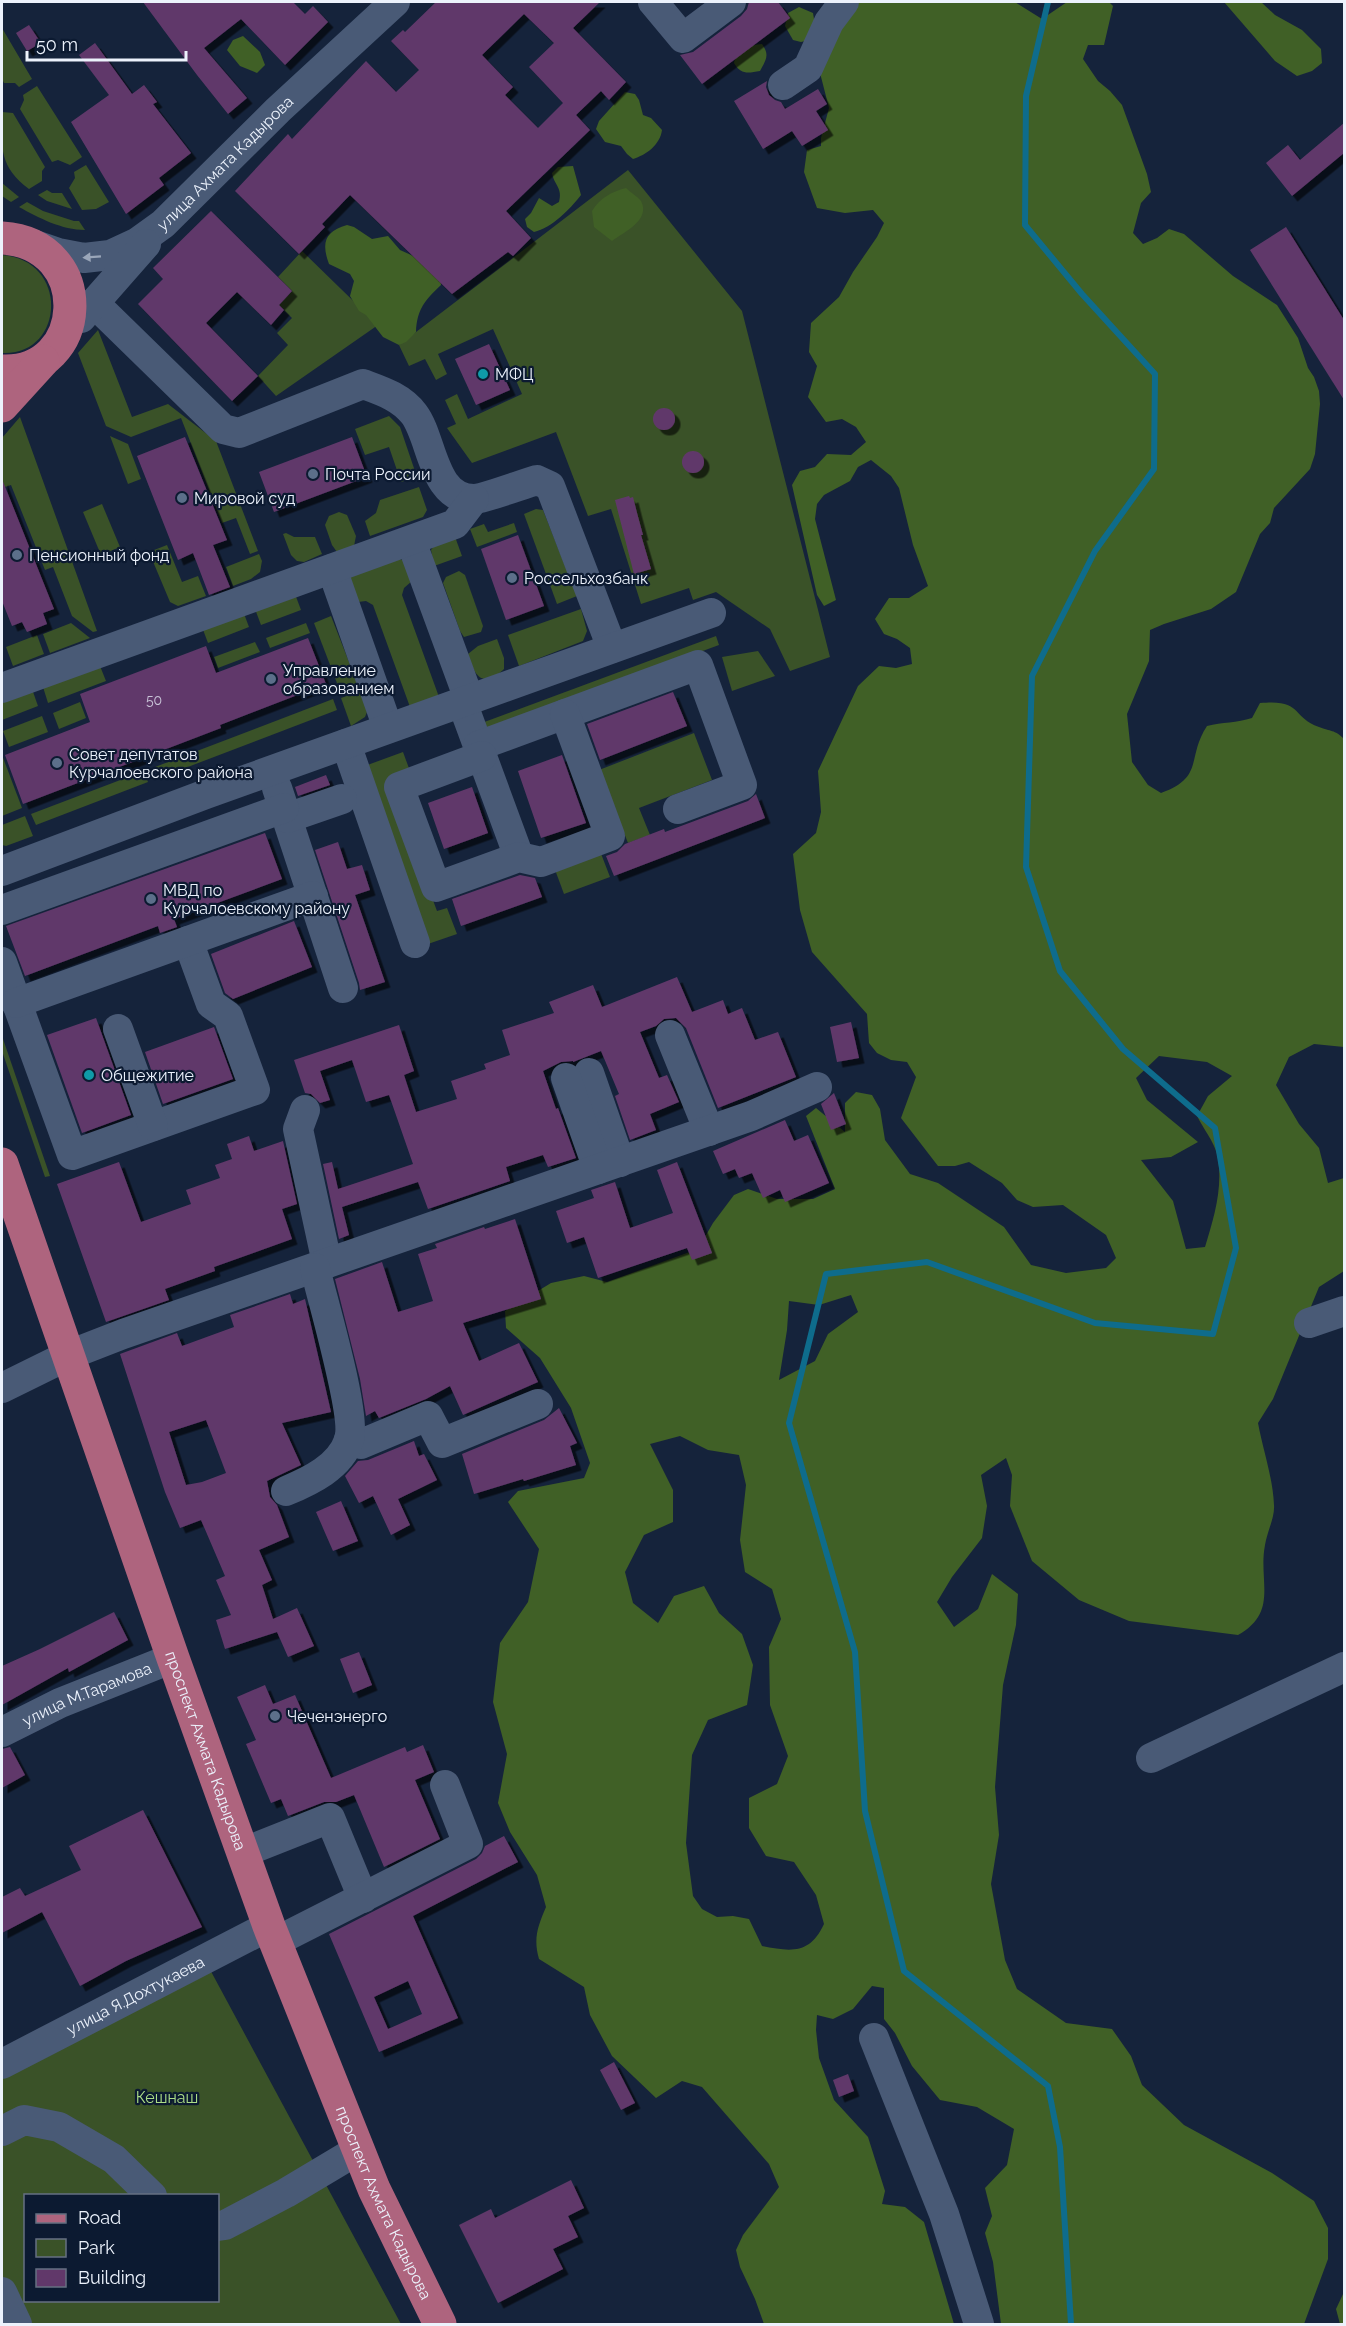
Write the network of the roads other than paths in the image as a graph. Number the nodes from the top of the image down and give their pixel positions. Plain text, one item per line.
1 (395, 2) edge
2 (653, 2) edge
3 (731, 2) edge
4 (844, 2) edge
5 (783, 85) dead end
6 (163, 224) junction
7 (13, 238) edge
8 (94, 303) junction
9 (55, 348) junction
10 (2, 371) edge
11 (2, 406) edge
12 (474, 499) junction
13 (411, 541) junction
14 (332, 569) junction
15 (711, 613) dead end
16 (612, 648) junction
17 (2, 688) edge
18 (465, 701) junction
19 (565, 714) junction
20 (388, 728) junction
21 (346, 744) junction
22 (480, 751) junction
23 (271, 770) junction
24 (342, 800) dead end
25 (678, 808) dead end
26 (285, 813) junction
27 (519, 857) junction
28 (2, 871) edge
29 (313, 896) junction
30 (2, 910) edge
31 (188, 941) junction
32 (415, 943) dead end
33 (2, 962) edge
34 (343, 988) dead end
35 (16, 1003) junction
36 (118, 1029) dead end
37 (670, 1035) dead end
38 (578, 1076) dead end
39 (817, 1088) dead end
40 (305, 1110) dead end
41 (153, 1126) junction
42 (709, 1131) junction
43 (2, 1164) edge
44 (609, 1165) junction
45 (321, 1265) junction
46 (1344, 1311) edge
47 (1309, 1323) dead end
48 (69, 1355) junction
49 (2, 1388) edge
50 (538, 1404) dead end
51 (349, 1439) junction
52 (286, 1491) dead end
53 (173, 1658) junction
54 (1344, 1667) edge
55 (2, 1732) edge
56 (1151, 1758) dead end
57 (445, 1785) dead end
58 (242, 1853) junction
59 (363, 1898) junction
60 (272, 1934) junction
61 (874, 2038) dead end
62 (2, 2064) edge
63 (2, 2131) edge
64 (358, 2150) junction
65 (150, 2194) edge
66 (219, 2226) edge
67 (2, 2292) edge
68 (17, 2325) edge
69 (440, 2325) edge
70 (979, 2325) edge

1 - 6 street, улица Ахмата Кадырова
2 - 3 street
4 - 5 street
6 -> 7 street, улица Ахмата Кадырова
6 - 8 street
7 - 9 main road
8 - 9 street
8 - 12 street
9 - 10 main road
9 - 11 main road
12 - 13 street
12 - 16 street
13 - 14 street
13 - 18 street
14 - 17 street
14 - 20 street
15 - 16 street
16 - 18 street
18 - 20 street
18 - 22 street
19 - 22 street
19 - 25 street
19 - 27 street
20 - 21 street
21 - 23 street
21 - 32 street
22 - 27 street
22 - 27 street
23 - 26 street
23 - 28 street
24 - 26 street
26 - 29 street
26 - 30 street
29 - 31 street
29 - 34 street
31 - 35 street
31 - 41 street
33 - 35 street
35 - 41 street
36 - 41 street
37 - 42 street
38 - 44 street
39 - 42 street
40 - 45 street
42 - 44 street
43 - 48 main road, проспект Ахмата Кадырова
44 - 45 street
45 - 48 street
45 - 51 street
46 - 47 street
48 - 49 street
48 - 53 main road, проспект Ахмата Кадырова
50 - 51 street
51 - 52 street
53 - 55 street, улица М.Тарамова
53 - 58 main road, проспект Ахмата Кадырова
54 - 56 street
57 - 59 street, улица Я.Дохтукаева
58 - 59 street
58 - 60 main road, проспект Ахмата Кадырова
59 - 60 street, улица Я.Дохтукаева
60 - 62 street, улица Я.Дохтукаева
60 - 64 main road, проспект Ахмата Кадырова
61 - 70 street
63 - 65 street
64 - 66 street
64 - 69 main road, проспект Ахмата Кадырова
67 - 68 street

